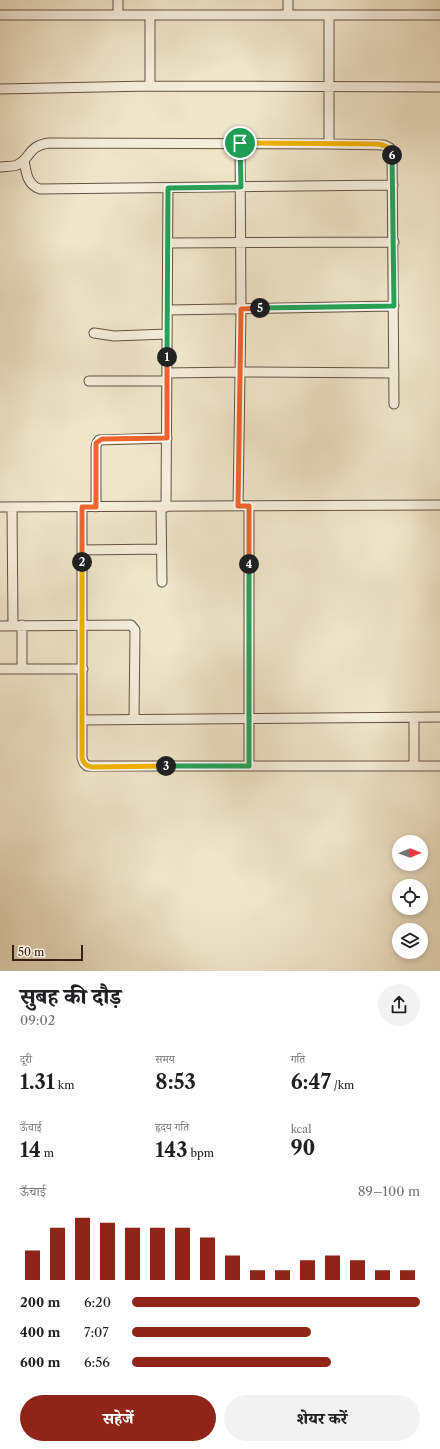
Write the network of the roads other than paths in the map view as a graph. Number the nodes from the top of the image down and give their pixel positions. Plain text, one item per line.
1 (118, 0) edge
2 (288, 0) edge
3 (0, 15) edge
4 (118, 15) junction
5 (150, 15) junction
6 (288, 15) junction
7 (329, 15) junction
8 (440, 15) edge
9 (150, 86) junction
10 (329, 87) junction
11 (440, 87) edge
12 (0, 89) edge
13 (240, 143) junction
14 (329, 144) junction
15 (24, 160) junction
16 (0, 167) edge
17 (393, 185) junction
18 (241, 187) junction
19 (168, 188) junction
20 (241, 242) junction
21 (394, 242) junction
22 (168, 243) junction
23 (394, 306) junction
24 (241, 309) junction
25 (168, 310) junction
26 (94, 333) dead end
27 (167, 334) junction
28 (240, 372) junction
29 (394, 373) junction
30 (167, 377) junction
31 (89, 381) dead end
32 (394, 404) dead end
33 (167, 438) junction
34 (440, 505) edge
35 (238, 506) junction
36 (249, 506) junction
37 (0, 507) edge
38 (12, 507) junction
39 (82, 507) junction
40 (96, 507) junction
41 (163, 507) junction
42 (161, 549) junction
43 (82, 550) junction
44 (162, 582) dead end
45 (82, 625) junction
46 (0, 626) edge
47 (18, 626) junction
48 (83, 668) junction
49 (0, 669) edge
50 (22, 669) junction
51 (414, 717) junction
52 (440, 717) edge
53 (249, 718) junction
54 (134, 719) junction
55 (83, 720) junction
56 (249, 766) junction
57 (414, 766) junction
58 (440, 766) edge

1 - 4 street
2 - 6 street
3 - 4 street
4 - 5 street
5 - 6 street
5 - 9 street
6 - 7 street
7 - 8 street
7 - 10 street
9 - 10 street
9 - 12 street
10 - 11 street
10 - 14 street
13 - 14 street
13 - 15 street
13 - 18 street
14 - 17 street
15 - 16 street
15 - 19 street
17 - 18 street
17 - 21 street
18 - 19 street
18 - 20 street
19 - 22 street
20 - 21 street
20 - 22 street
20 - 24 street
21 - 23 street
22 - 25 street
23 - 24 street
23 - 29 street
24 - 25 street
24 - 28 street
25 - 27 street
26 - 27 street
27 - 30 street
28 - 29 street
28 - 30 street
28 - 35 street
29 - 32 street
30 - 31 street
30 - 33 street
33 - 40 street
33 - 41 street
34 - 36 street
35 - 36 street
35 - 41 street
36 - 53 street
37 - 38 street
38 - 39 street
38 - 47 street
39 - 40 street
39 - 43 street
40 - 41 street
41 - 42 street
42 - 43 street
42 - 44 street
43 - 45 street
45 - 47 street
45 - 48 street
45 - 54 street
46 - 47 street
47 - 50 street
48 - 50 street
48 - 55 street
49 - 50 street
51 - 52 street
51 - 53 street
51 - 57 street
53 - 54 street
53 - 56 street
54 - 55 street
55 - 56 street
56 - 57 street
57 - 58 street

